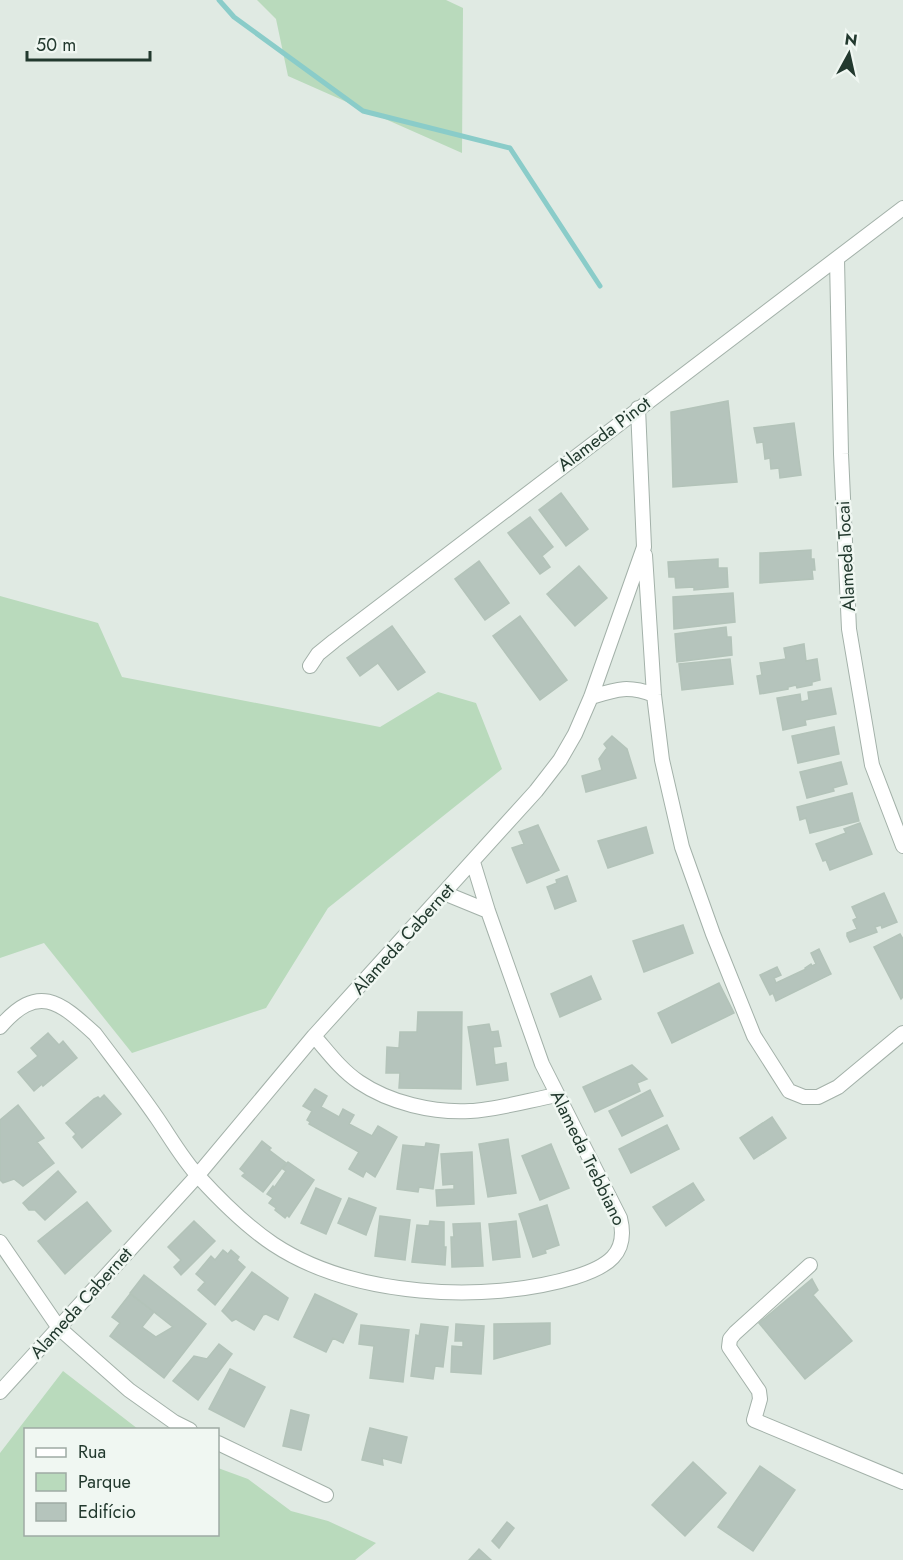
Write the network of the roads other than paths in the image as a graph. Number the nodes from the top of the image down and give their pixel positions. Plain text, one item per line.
1 (903, 208) edge
2 (837, 259) junction
3 (638, 408) junction
4 (644, 547) junction
5 (310, 666) dead end
6 (654, 696) junction
7 (591, 697) junction
8 (903, 846) edge
9 (472, 862) junction
10 (444, 893) junction
11 (488, 911) junction
12 (0, 1027) edge
13 (903, 1033) edge
14 (314, 1036) junction
15 (557, 1095) junction
16 (197, 1176) junction
17 (0, 1242) edge
18 (810, 1265) dead end
19 (59, 1328) junction
20 (0, 1392) edge
21 (186, 1428) edge
22 (219, 1443) edge
23 (903, 1482) edge
24 (326, 1495) dead end

1 - 2 street, Alameda Pinot
2 - 3 street, Alameda Pinot
2 - 8 street, Alameda Tocai
3 - 4 street, Alameda Cabernet
3 - 5 street, Alameda Pinot
4 - 6 street
4 - 7 street, Alameda Cabernet
6 - 7 street
6 - 13 street
7 - 9 street, Alameda Cabernet
9 - 10 street, Alameda Cabernet
9 - 11 street, Alameda Trebbiano
10 - 11 street
10 - 14 street, Alameda Cabernet
11 - 15 street, Alameda Trebbiano
12 - 16 street, Alameda Trebbiano
14 - 15 street
14 - 16 street, Alameda Cabernet
15 - 16 street, Alameda Trebbiano
16 - 19 street, Alameda Cabernet
17 - 19 street
18 - 23 street
19 - 20 street, Alameda Cabernet
19 - 21 street
22 - 24 street

